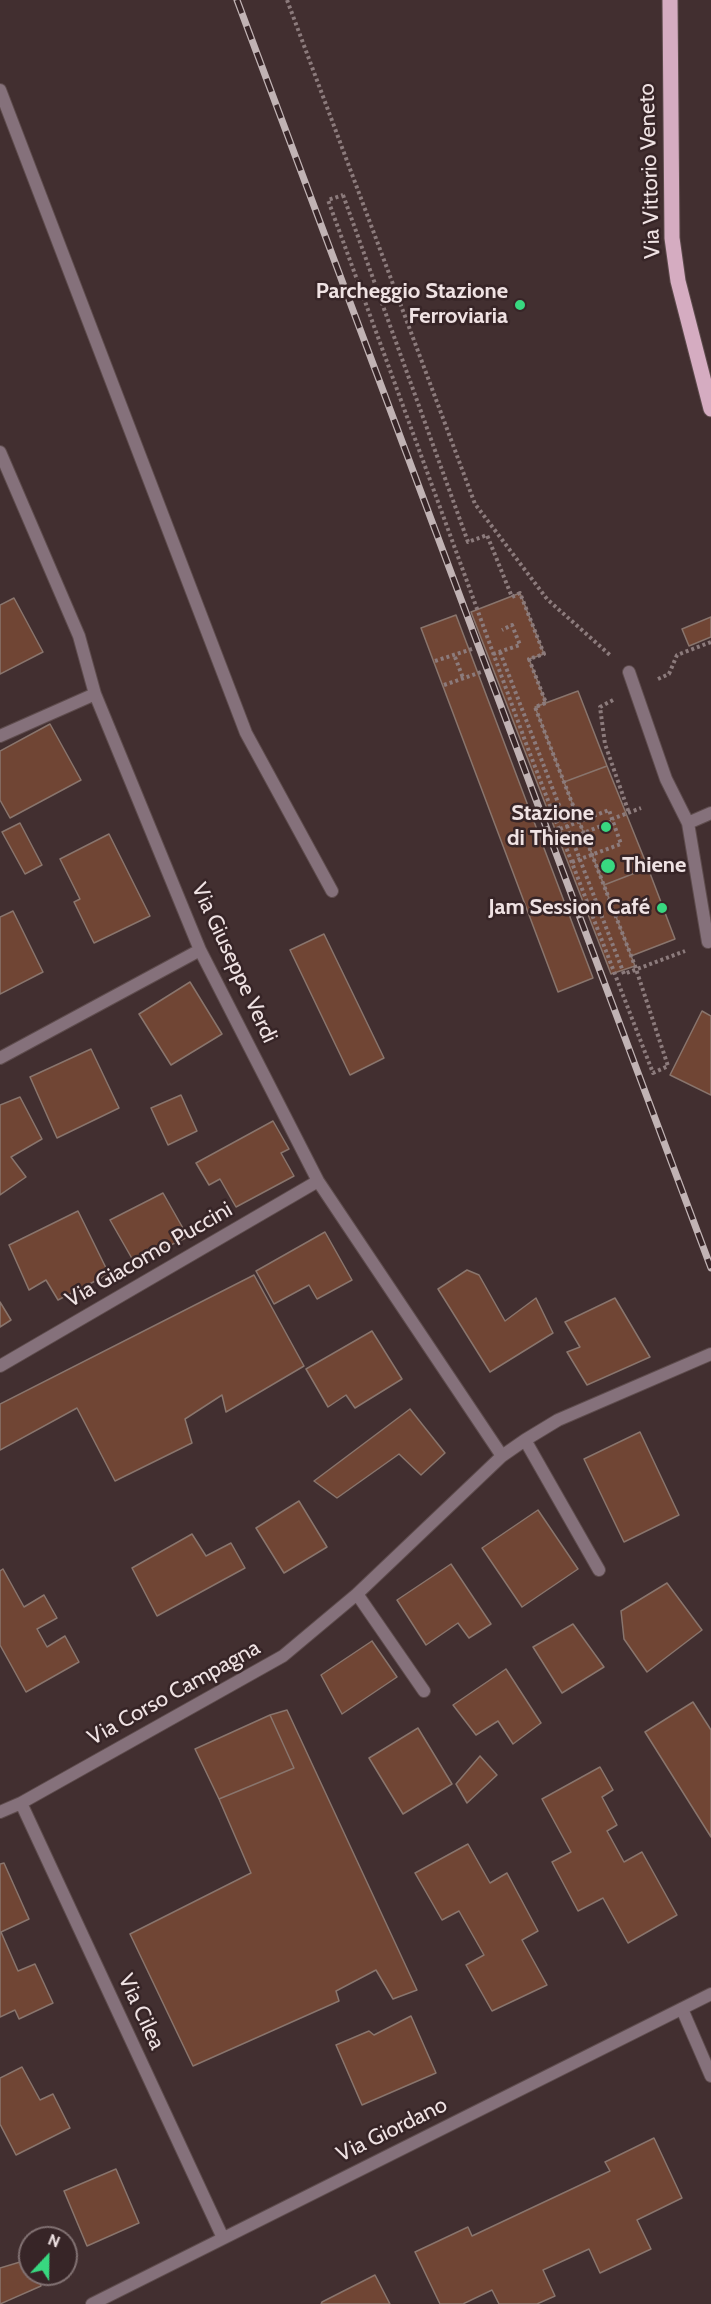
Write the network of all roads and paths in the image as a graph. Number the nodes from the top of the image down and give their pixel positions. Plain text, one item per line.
1 (287, 0) edge
2 (670, 0) edge
3 (0, 90) edge
4 (711, 409) edge
5 (0, 452) edge
6 (502, 630) dead end
7 (510, 640) dead end
8 (451, 646) dead end
9 (513, 647) junction
10 (472, 649) dead end
11 (500, 652) junction
12 (494, 654) junction
13 (455, 655) junction
14 (435, 661) dead end
15 (481, 672) dead end
16 (629, 672) joint
17 (463, 678) junction
18 (444, 685) dead end
19 (95, 694) junction
20 (600, 707) dead end
21 (0, 736) edge
22 (641, 808) dead end
23 (629, 813) junction
24 (711, 813) edge
25 (612, 820) junction
26 (579, 821) junction
27 (688, 823) junction
28 (567, 825) junction
29 (560, 829) junction
30 (584, 833) junction
31 (572, 838) junction
32 (564, 841) junction
33 (592, 855) junction
34 (580, 859) junction
35 (572, 862) junction
36 (332, 891) dead end
37 (708, 942) joint
38 (200, 950) junction
39 (636, 970) junction
40 (0, 1058) edge
41 (318, 1181) junction
42 (711, 1354) edge
43 (0, 1366) edge
44 (525, 1440) junction
45 (502, 1456) junction
46 (599, 1569) dead end
47 (357, 1594) junction
48 (424, 1691) dead end
49 (21, 1803) junction
50 (0, 1812) edge
51 (711, 1994) edge
52 (682, 2009) junction
53 (711, 2076) edge
54 (223, 2238) junction
55 (92, 2304) edge

1 - 16 path
2 - 4 main road, Via Vittorio Veneto
3 - 36 street
5 - 19 street, Via Giuseppe Verdi
6 - 9 path
7 - 9 path
8 - 13 path
9 - 11 path
10 - 13 path
11 - 12 path
11 - 28 path
12 - 26 path
12 - 29 path
13 - 14 path
13 - 17 path
15 - 17 path
16 - 27 street
17 - 18 path
19 - 21 street
19 - 38 street, Via Giuseppe Verdi
20 - 23 path
22 - 23 path
23 - 25 path
24 - 27 street
25 - 26 path
25 - 30 path
25 - 33 path
26 - 28 path
26 - 30 path
27 - 37 street
28 - 29 path
28 - 31 path
29 - 32 path
30 - 31 path
30 - 33 path
31 - 32 path
31 - 34 path
32 - 35 path
33 - 34 path
33 - 39 path
34 - 35 path
34 - 39 path
35 - 39 path
37 - 39 path
38 - 40 street
38 - 41 street, Via Giuseppe Verdi
41 - 43 street, Via Giacomo Puccini
41 - 45 street, Via Giuseppe Verdi
42 - 44 street, Via Corso Campagna
44 - 45 street, Via Corso Campagna
44 - 46 street
45 - 47 street, Via Corso Campagna
47 - 48 street
47 - 49 street, Via Corso Campagna
49 - 50 street, Via Corso Campagna
49 - 54 street, Via Cilea
51 - 52 street, Via Giordano
52 - 53 street
52 - 54 street, Via Giordano
54 - 55 street, Via Giordano

